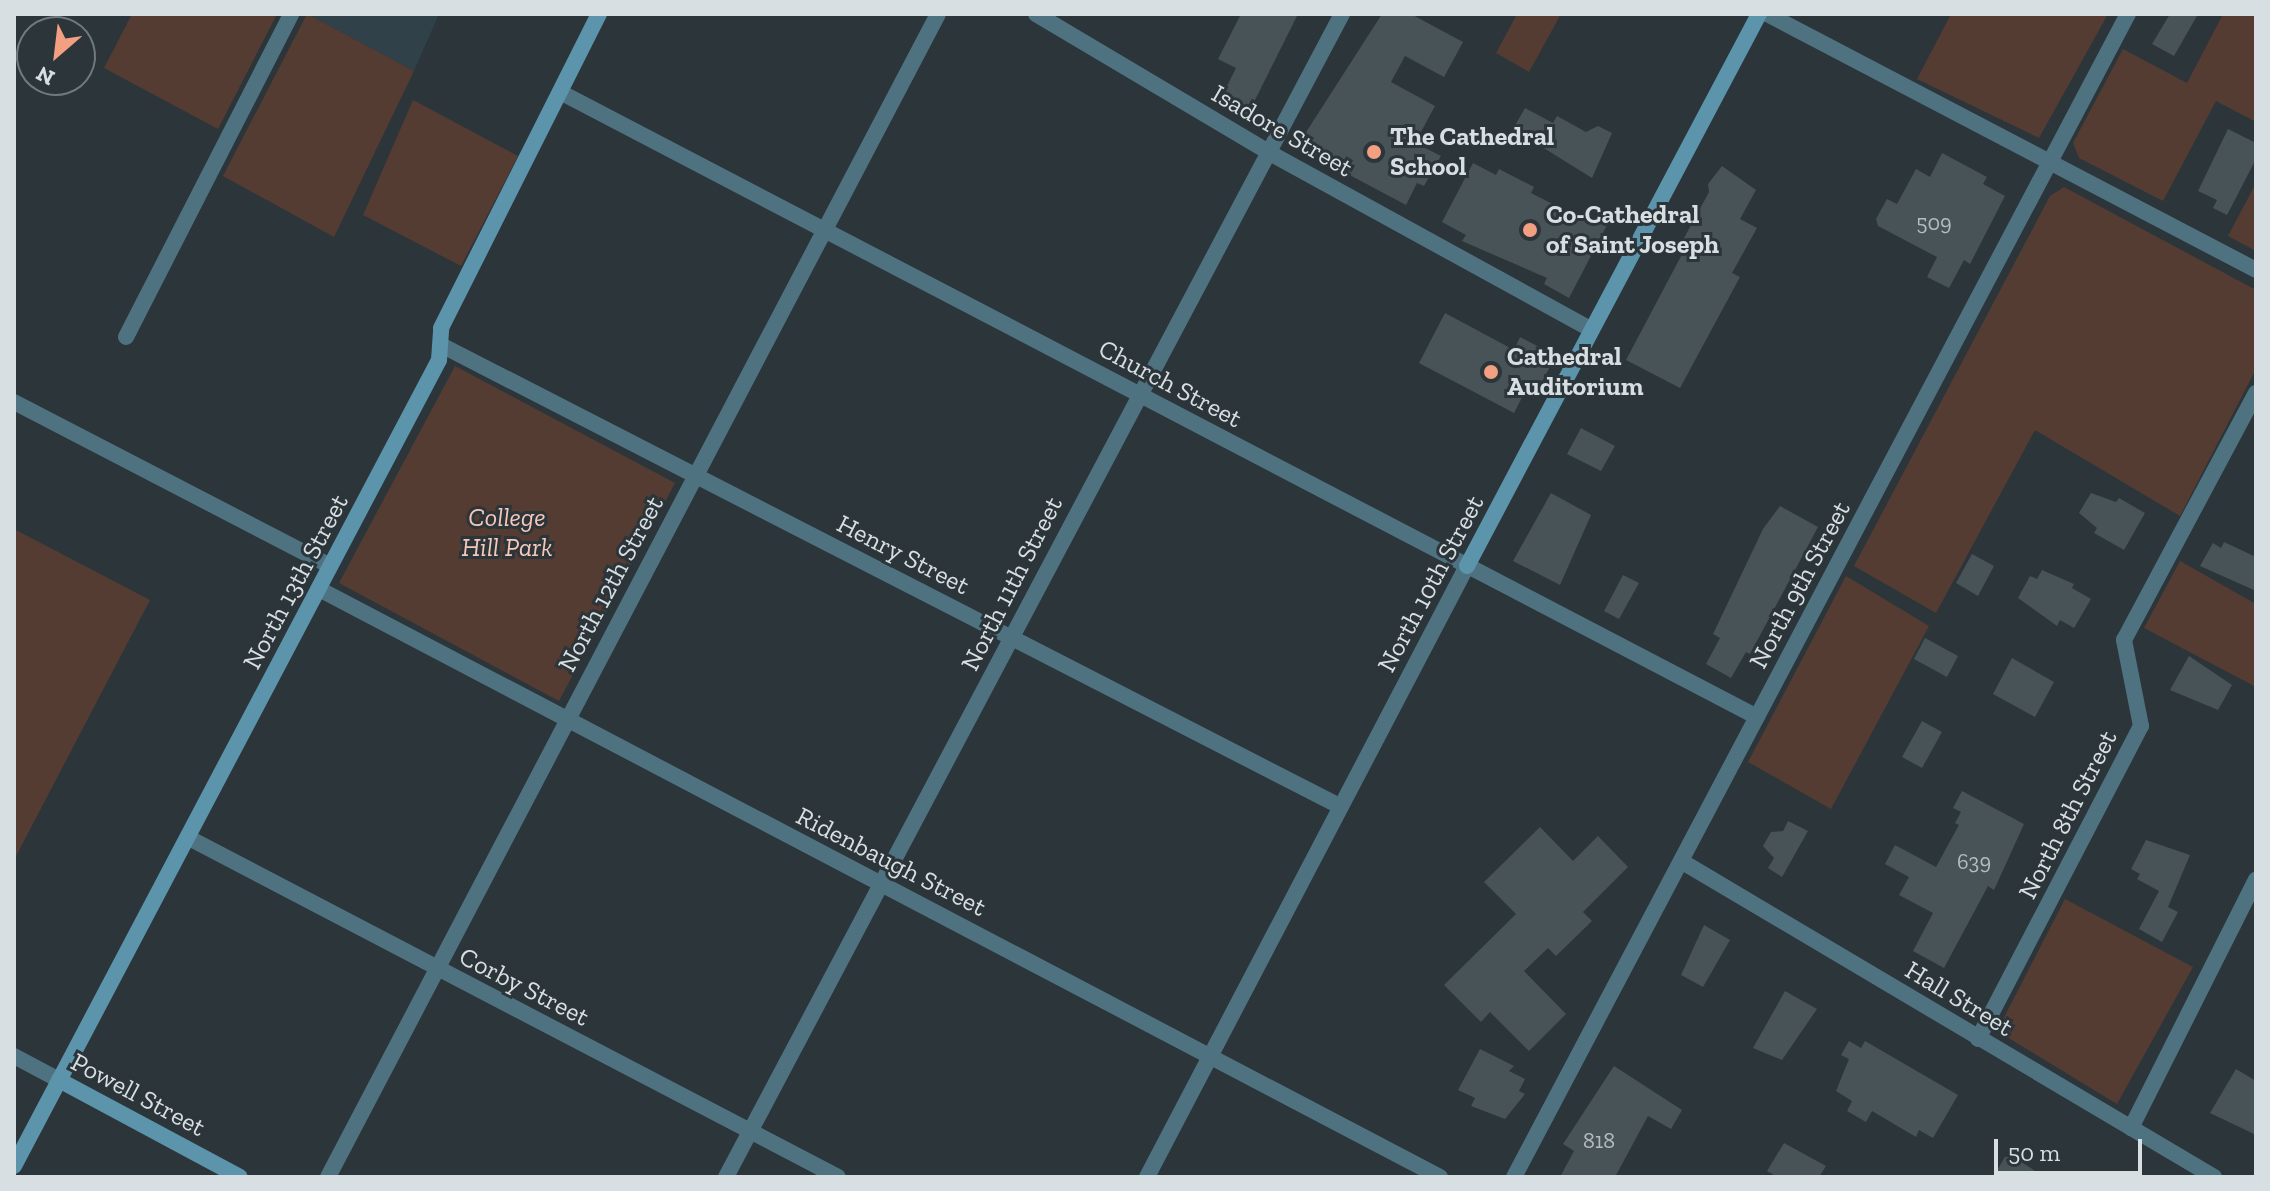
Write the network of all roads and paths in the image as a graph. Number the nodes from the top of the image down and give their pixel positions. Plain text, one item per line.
1 (291, 14) edge
2 (599, 14) edge
3 (938, 14) edge
4 (1036, 14) edge
5 (1342, 14) edge
6 (1759, 14) edge
7 (1767, 14) edge
8 (2128, 14) edge
9 (562, 93) junction
10 (1270, 153) junction
11 (2050, 162) junction
12 (824, 230) junction
13 (2256, 270) edge
14 (1592, 330) junction
15 (126, 337) dead end
16 (443, 346) junction
17 (2256, 393) edge
18 (1138, 394) junction
19 (14, 402) edge
20 (696, 475) junction
21 (330, 566) junction
22 (1467, 566) junction
23 (319, 589) junction
24 (1011, 637) junction
25 (1757, 717) junction
26 (567, 720) junction
27 (1341, 807) junction
28 (189, 838) junction
29 (1681, 861) junction
30 (2256, 880) edge
31 (883, 885) junction
32 (437, 968) junction
33 (1978, 1039) junction
34 (1211, 1054) junction
35 (14, 1056) edge
36 (59, 1080) junction
37 (2131, 1128) junction
38 (750, 1131) junction
39 (14, 1166) edge
40 (240, 1177) edge
41 (328, 1177) edge
42 (726, 1177) edge
43 (838, 1177) edge
44 (1147, 1177) edge
45 (1440, 1177) edge
46 (1514, 1177) edge
47 (2214, 1177) edge

1 - 15 street
2 - 9 street, North 13th Street
3 - 12 street, North 12th Street
4 - 10 street, Isadore Street
5 - 10 street, North 11th Street
6 - 14 street, North 10th Street
7 - 11 street
8 - 11 street, North 9th Street
9 - 12 street, Church Street
9 - 16 street, North 13th Street
10 - 14 street, Isadore Street
10 - 18 street, North 11th Street
11 - 13 street
11 - 25 street, North 9th Street
12 - 18 street, Church Street
12 - 20 street, North 12th Street
14 - 22 street, North 10th Street
16 - 20 street, Henry Street
16 - 21 street, North 13th Street
17 - 33 street, North 8th Street
18 - 22 street, Church Street
18 - 24 street, North 11th Street
19 - 21 street
20 - 24 street, Henry Street
20 - 26 street, North 12th Street
21 - 23 street, North 13th Street
22 - 25 street, Church Street
22 - 27 street, North 10th Street
23 - 26 street, Ridenbaugh Street
23 - 28 street, North 13th Street
24 - 27 street, Henry Street
24 - 31 street, North 11th Street
25 - 29 street, North 9th Street
26 - 31 street, Ridenbaugh Street
26 - 32 street, North 12th Street
27 - 34 street, North 10th Street
28 - 32 street, Corby Street
28 - 36 street, North 13th Street
29 - 33 street, Hall Street
29 - 46 street, North 9th Street
30 - 37 street
31 - 34 street, Ridenbaugh Street
31 - 38 street, North 11th Street
32 - 38 street, Corby Street
32 - 41 street, North 12th Street
33 - 37 street, Hall Street
34 - 44 street, North 10th Street
34 - 45 street, Ridenbaugh Street
35 - 36 street, Powell Street
36 - 39 street, North 13th Street
36 - 40 street, Powell Street
37 - 47 street, Hall Street
38 - 42 street, North 11th Street
38 - 43 street, Corby Street

